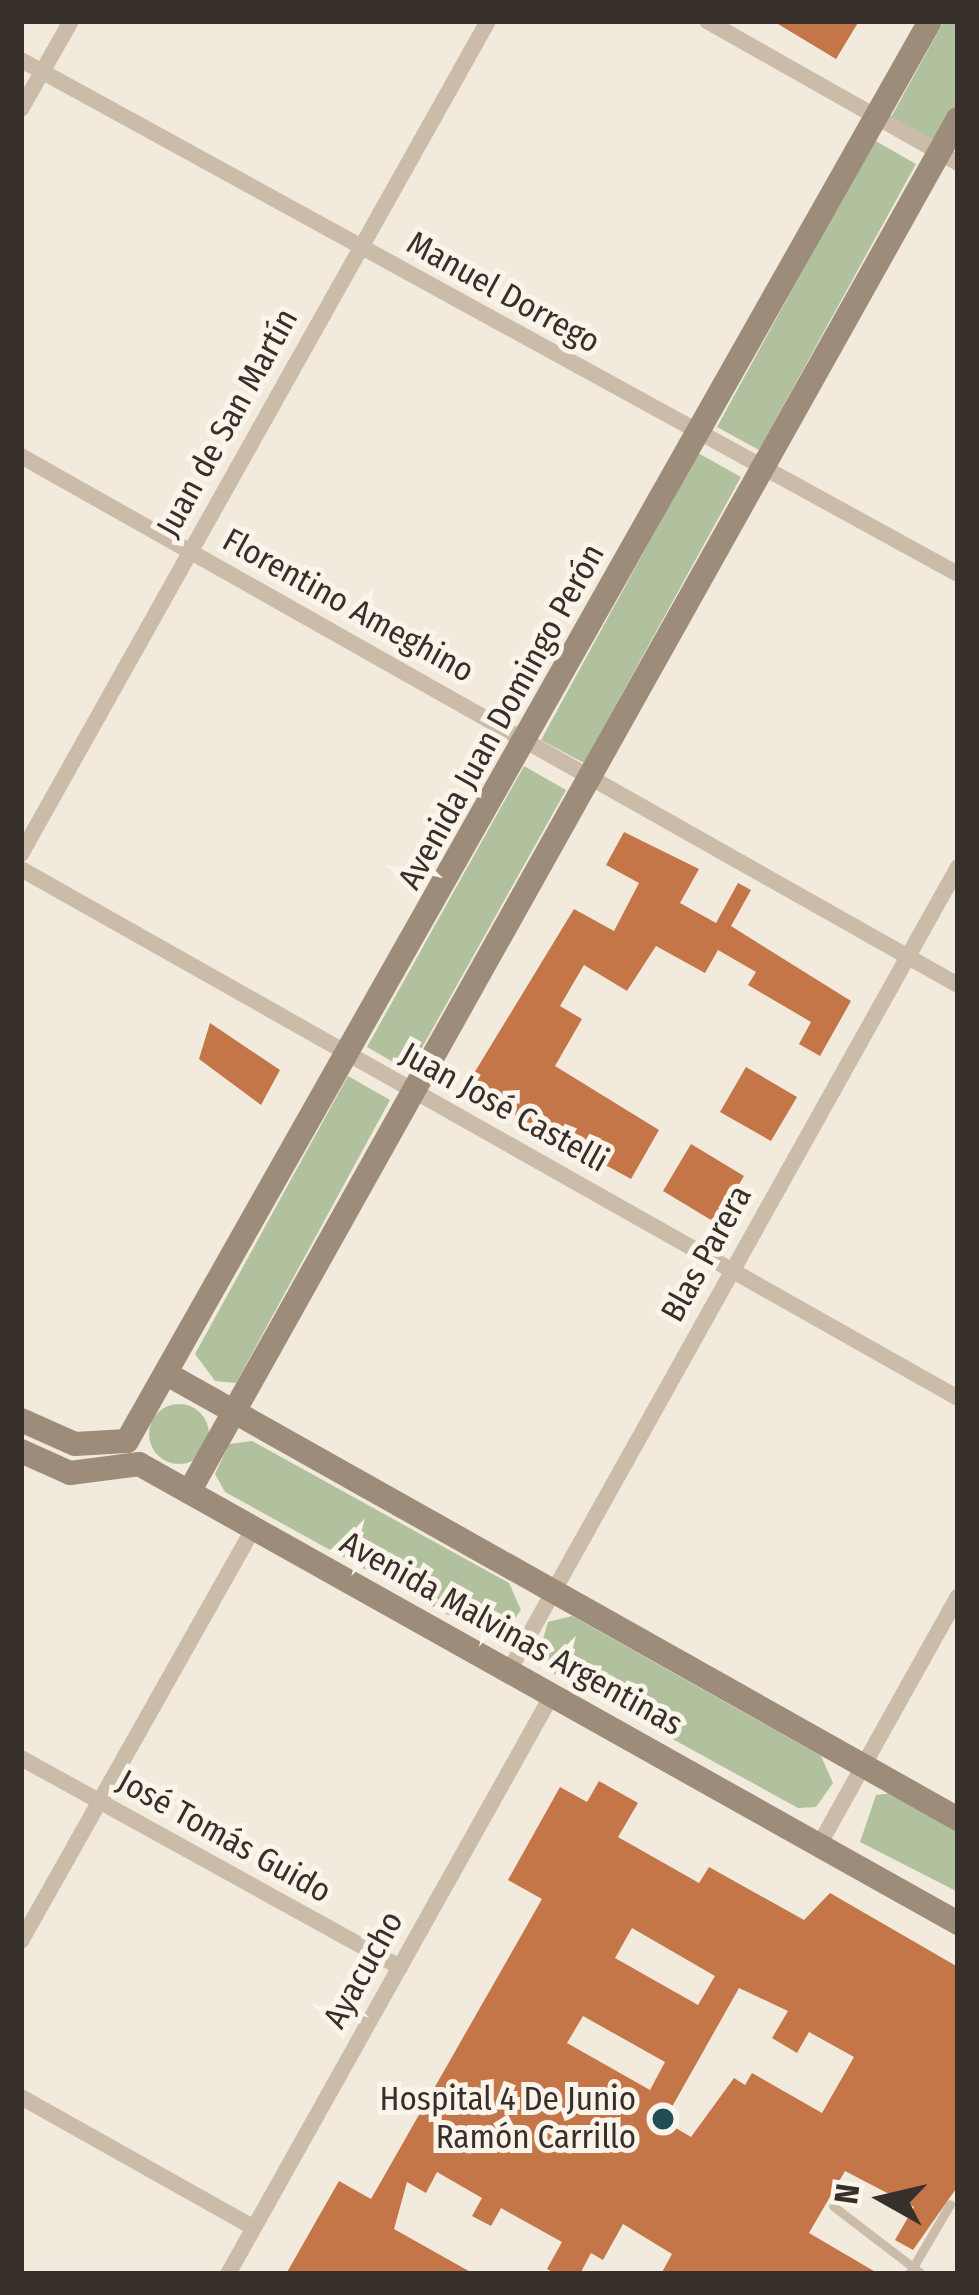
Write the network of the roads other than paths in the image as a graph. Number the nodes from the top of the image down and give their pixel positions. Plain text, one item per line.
1 (71, 21) edge
2 (488, 21) edge
3 (707, 21) edge
4 (930, 21) edge
5 (21, 60) edge
6 (41, 72) junction
7 (21, 109) edge
8 (876, 116) junction
9 (958, 119) edge
10 (949, 157) edge
11 (361, 249) junction
12 (699, 434) junction
13 (21, 456) edge
14 (764, 471) junction
15 (191, 551) junction
16 (958, 574) edge
17 (526, 741) junction
18 (590, 777) junction
19 (21, 854) edge
20 (958, 867) edge
21 (21, 869) edge
22 (908, 957) junction
23 (958, 985) edge
24 (350, 1055) junction
25 (414, 1091) junction
26 (732, 1271) junction
27 (167, 1374) junction
28 (958, 1398) edge
29 (233, 1412) junction
30 (22, 1422) edge
31 (21, 1450) edge
32 (189, 1492) junction
33 (254, 1528) junction
34 (553, 1591) junction
35 (958, 1596) edge
36 (509, 1671) junction
37 (552, 1695) junction
38 (21, 1758) edge
39 (863, 1766) junction
40 (99, 1802) junction
41 (958, 1819) edge
42 (819, 1845) junction
43 (958, 1923) edge
44 (21, 1941) edge
45 (400, 1967) junction
46 (21, 2097) edge
47 (950, 2204) dead end
48 (833, 2206) dead end
49 (254, 2228) junction
50 (914, 2272) edge
51 (230, 2273) edge

1 - 6 street
2 - 11 street, Juan de San Martín
3 - 8 street
4 - 8 main road, Avenida Juan Domingo Perón
5 - 6 street, Manuel Dorrego
6 - 7 street
6 - 11 street, Manuel Dorrego
8 - 10 street
8 - 12 main road, Avenida Juan Domingo Perón
9 - 10 main road
10 - 14 main road
11 - 12 street, Manuel Dorrego
11 - 15 street, Juan de San Martín
12 - 14 street, Manuel Dorrego
12 - 17 main road, Avenida Juan Domingo Perón
13 - 15 street, Florentino Ameghino
14 - 16 street, Manuel Dorrego
14 - 18 main road
15 - 17 street, Florentino Ameghino
15 - 19 street, Juan de San Martín
17 - 18 street, Florentino Ameghino
17 - 24 main road, Avenida Juan Domingo Perón
18 - 22 street, Florentino Ameghino
18 - 25 main road
20 - 22 street, Blas Parera
21 - 24 street, Juan José Castelli
22 - 23 street, Florentino Ameghino
22 - 26 street, Blas Parera
24 - 25 street, Juan José Castelli
24 - 27 main road, Avenida Juan Domingo Perón
25 - 26 street, Juan José Castelli
25 - 29 main road
26 - 28 street, Juan José Castelli
26 - 34 street, Blas Parera
27 - 29 main road, Avenida Malvinas Argentinas
27 - 30 main road, Avenida Juan Domingo Perón
29 - 32 main road
29 - 34 main road, Avenida Malvinas Argentinas
31 - 32 main road, Avenida Malvinas Argentinas
32 - 33 main road, Avenida Malvinas Argentinas
33 - 36 main road, Avenida Malvinas Argentinas
33 - 40 street
34 - 36 street, Blas Parera
34 - 39 main road, Avenida Malvinas Argentinas
35 - 39 street
36 - 37 main road, Avenida Malvinas Argentinas
37 - 42 main road, Avenida Malvinas Argentinas
37 - 45 street, Ayacucho
38 - 40 street, José Tomás Guido
39 - 41 main road, Avenida Malvinas Argentinas
39 - 42 street
40 - 44 street
40 - 45 street, José Tomás Guido
42 - 43 main road, Avenida Malvinas Argentinas
45 - 49 street, Ayacucho
46 - 49 street
47 - 50 lane
48 - 50 lane
49 - 51 street, Ayacucho

